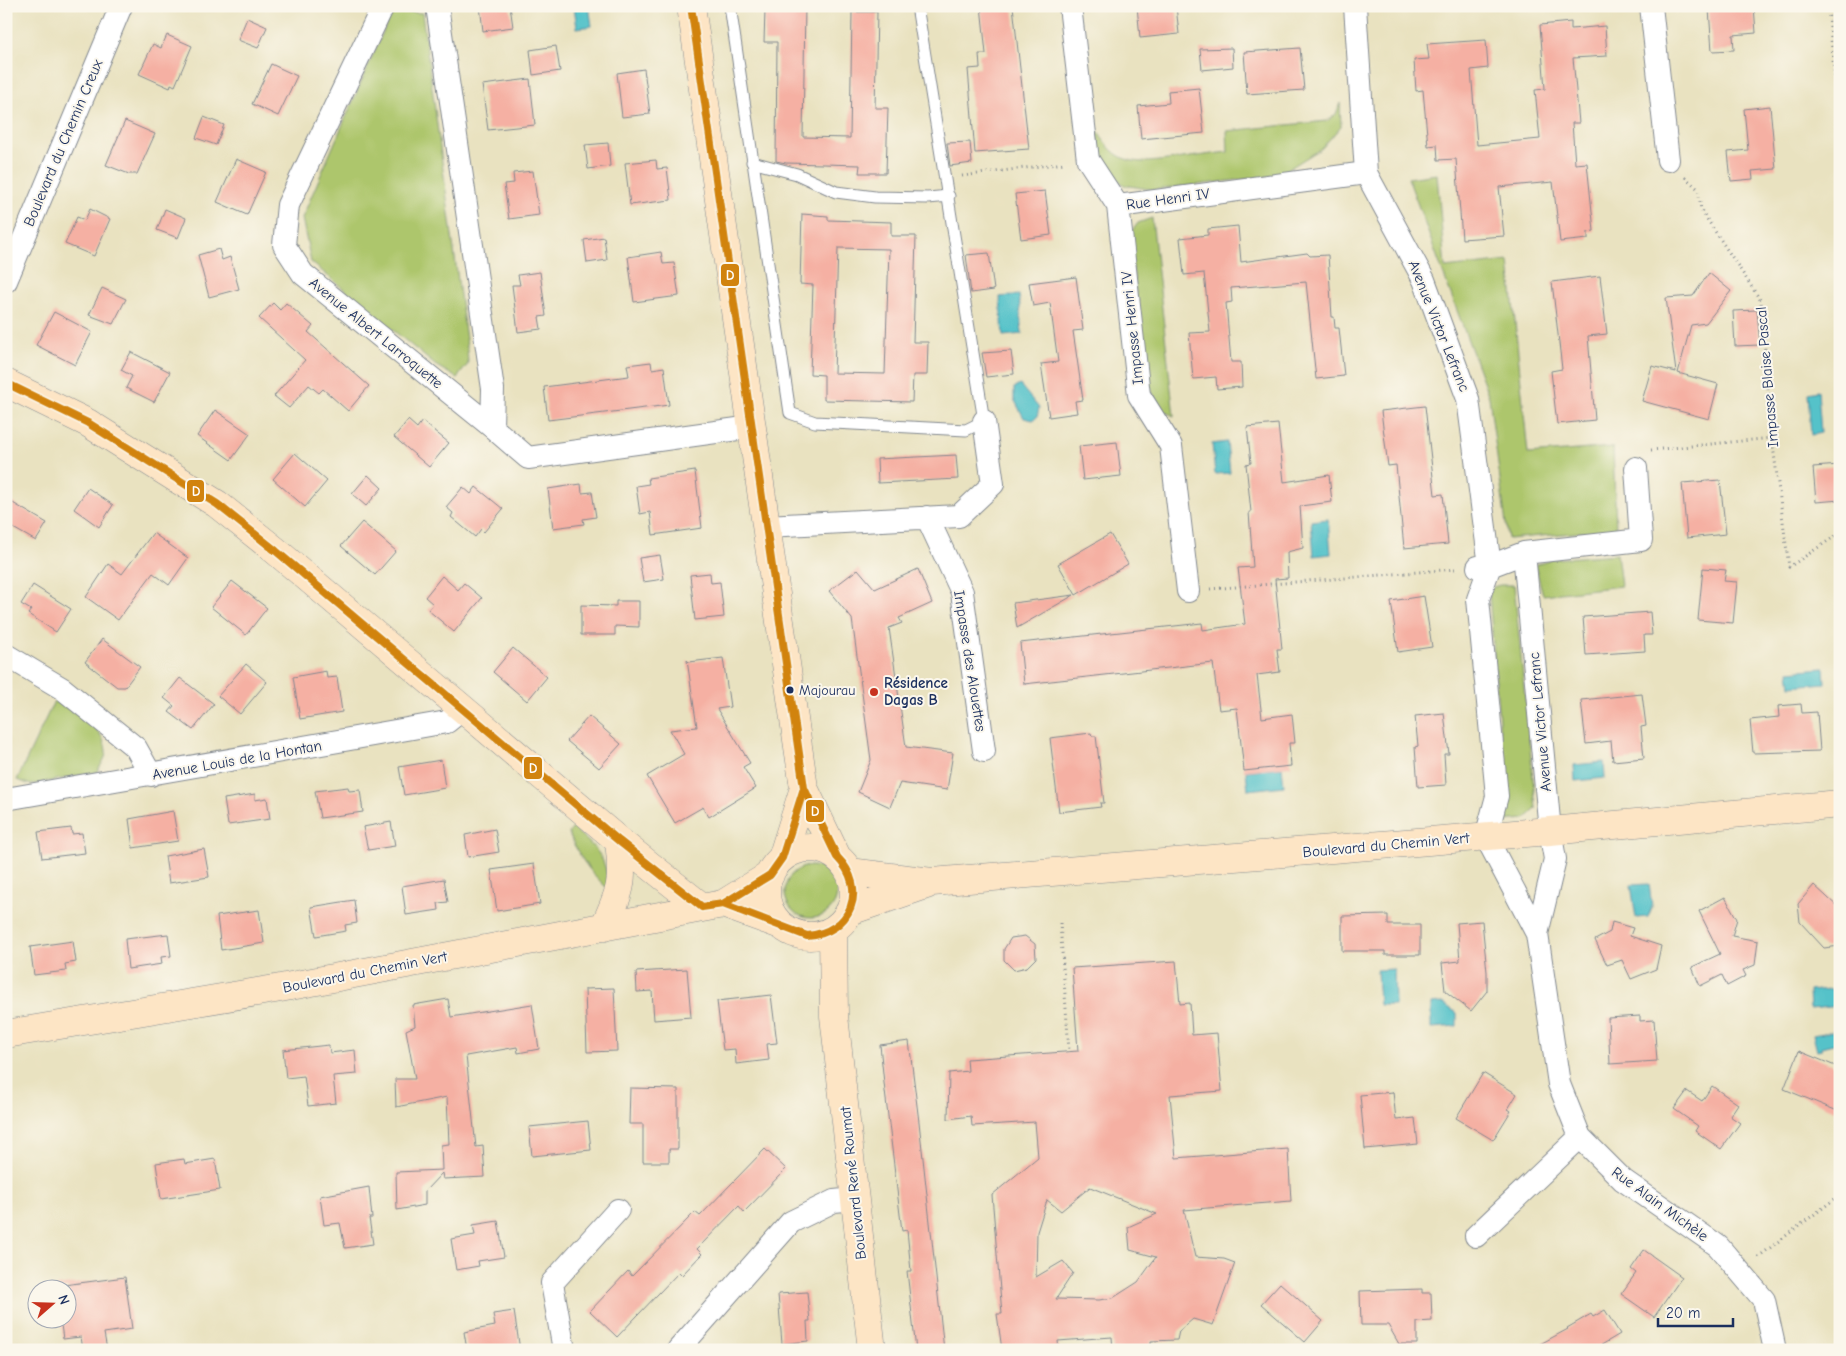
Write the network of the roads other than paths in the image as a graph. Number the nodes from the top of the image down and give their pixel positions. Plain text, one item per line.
1 (121, 6) edge
2 (382, 6) edge
3 (437, 6) edge
4 (691, 6) edge
5 (730, 6) edge
6 (917, 6) edge
7 (1070, 6) edge
8 (1355, 6) edge
9 (1651, 6) edge
10 (1668, 160) road end
11 (752, 162) junction
12 (1366, 173) junction
13 (949, 196) junction
14 (1118, 206) junction
15 (6, 281) edge
16 (6, 383) edge
17 (984, 421) junction
18 (492, 427) junction
19 (752, 427) junction
20 (1636, 468) road end
21 (927, 517) junction
22 (766, 526) junction
23 (1524, 553) junction
24 (1484, 566) junction
25 (1188, 591) road end
26 (6, 655) edge
27 (463, 709) junction
28 (984, 751) dead end
29 (151, 775) junction
30 (804, 788) junction
31 (6, 799) edge
32 (1840, 804) edge
33 (1550, 832) junction
34 (1486, 837) junction
35 (619, 841) junction
36 (843, 864) junction
37 (776, 866) junction
38 (932, 882) junction
39 (713, 905) junction
40 (842, 920) junction
41 (781, 925) junction
42 (604, 927) junction
43 (1537, 934) junction
44 (806, 936) junction
45 (834, 1016) junction
46 (6, 1034) edge
47 (1580, 1137) junction
48 (854, 1199) junction
49 (618, 1210) dead end
50 (1476, 1236) dead end
51 (564, 1350) edge
52 (678, 1350) edge
53 (872, 1350) edge
54 (1775, 1350) edge

1 - 15 street, Boulevard du Chemin Creux
2 - 18 street, Avenue Albert Larroquette
3 - 18 street
4 - 19 street
5 - 11 lane
6 - 13 lane
7 - 14 street, Rue Henri IV
8 - 12 street, Avenue Victor Lefranc
9 - 10 street
11 - 13 lane
11 - 17 lane
12 - 14 street, Rue Henri IV
12 - 24 street, Avenue Victor Lefranc
13 - 17 lane
14 - 25 street, Impasse Henri IV
16 - 27 street
17 - 21 street
18 - 19 street, Avenue Albert Larroquette
19 - 22 street
20 - 23 street
21 - 22 street
21 - 28 street, Impasse des Alouettes
22 - 30 street
23 - 24 street
23 - 33 street, Avenue Victor Lefranc
24 - 34 street, Avenue Victor Lefranc
26 - 29 street
27 - 29 street, Avenue Louis de la Hontan
27 - 35 street
29 - 31 street, Avenue Louis de la Hontan
30 - 36 street
30 - 37 street
32 - 33 street, Boulevard du Chemin Vert
33 - 34 street, Boulevard du Chemin Vert
33 - 43 street, Rue Alain Michèle
34 - 38 street, Boulevard du Chemin Vert
34 - 43 street, Rue Alain Michèle
35 - 39 street
35 - 42 street
36 - 37 street
36 - 38 street, Boulevard du Chemin Vert
36 - 40 street
37 - 39 street, Boulevard du Chemin Vert
37 - 41 street
38 - 40 street, Boulevard du Chemin Vert
39 - 41 street
39 - 42 street, Boulevard du Chemin Vert
40 - 44 street
40 - 45 street, Boulevard René Roumat
41 - 44 street
42 - 46 street, Boulevard du Chemin Vert
43 - 47 street, Rue Alain Michèle
44 - 45 street, Boulevard René Roumat
45 - 48 street, Boulevard René Roumat
47 - 50 street
47 - 54 street, Rue Alain Michèle
48 - 52 street
48 - 53 street, Boulevard René Roumat
49 - 51 street

